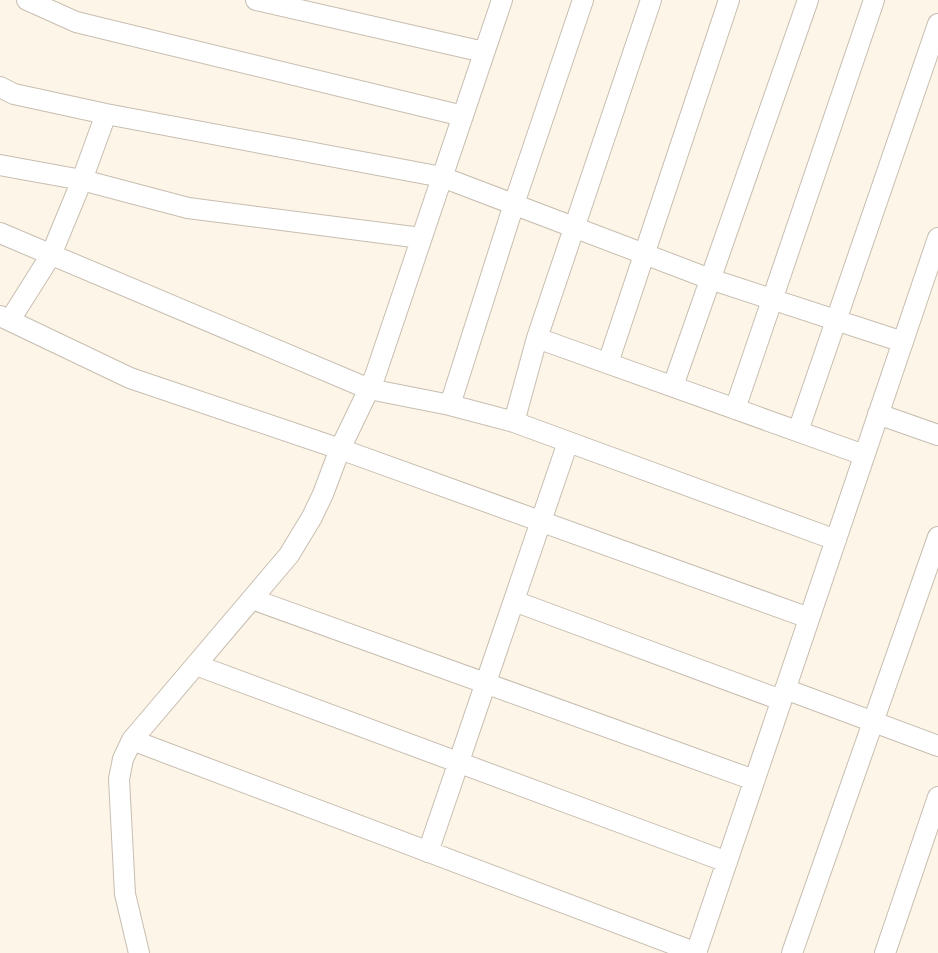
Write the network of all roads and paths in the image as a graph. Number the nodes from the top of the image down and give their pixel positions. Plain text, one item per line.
1 (27, 0) edge
2 (256, 0) edge
3 (502, 0) edge
4 (584, 0) edge
5 (651, 0) edge
6 (729, 0) edge
7 (808, 0) edge
8 (874, 0) edge
9 (938, 24) edge
10 (484, 52) junction
11 (0, 87) edge
12 (106, 114) junction
13 (462, 116) junction
14 (0, 165) edge
15 (442, 177) junction
16 (82, 180) junction
17 (514, 204) junction
18 (574, 227) junction
19 (0, 233) edge
20 (422, 238) junction
21 (938, 238) edge
22 (644, 254) junction
23 (51, 255) junction
24 (934, 263) edge
25 (710, 278) junction
26 (772, 299) junction
27 (5, 318) edge
28 (836, 319) junction
29 (537, 338) junction
30 (903, 342) junction
31 (608, 363) junction
32 (673, 386) junction
33 (369, 389) junction
34 (450, 404) junction
35 (735, 409) junction
36 (878, 414) junction
37 (514, 422) junction
38 (798, 431) junction
39 (938, 435) edge
40 (568, 442) junction
41 (340, 449) junction
42 (864, 455) junction
43 (541, 521) junction
44 (938, 537) edge
45 (836, 540) junction
46 (252, 599) junction
47 (514, 601) junction
48 (809, 618) junction
49 (196, 665) junction
50 (485, 684) junction
51 (783, 695) junction
52 (873, 722) junction
53 (132, 740) junction
54 (938, 746) edge
55 (458, 763) junction
56 (754, 780) junction
57 (938, 797) edge
58 (428, 852) junction
59 (727, 862) junction
60 (140, 953) edge
61 (696, 953) edge
62 (792, 953) edge
63 (884, 953) edge

1 - 13 street
2 - 10 street
3 - 10 street
4 - 17 street
5 - 18 street
6 - 22 street
7 - 25 street
8 - 26 street
9 - 28 street
10 - 13 street
11 - 12 street
12 - 15 street
12 - 16 street
13 - 15 street
14 - 16 street
15 - 17 street
15 - 20 street
16 - 20 street
16 - 23 street
17 - 18 street
17 - 34 street
18 - 22 street
18 - 29 street
19 - 23 street
20 - 33 street
21 - 24 street
22 - 25 street
22 - 31 street
23 - 27 street
23 - 33 street
24 - 30 street
25 - 26 street
25 - 32 street
26 - 28 street
26 - 35 street
27 - 41 street
28 - 30 street
28 - 38 street
29 - 31 street
29 - 37 street
30 - 36 street
31 - 32 street
32 - 35 street
33 - 34 street
33 - 41 street
34 - 37 street
35 - 38 street
36 - 39 street
36 - 42 street
37 - 40 street
38 - 42 street
40 - 43 street
40 - 45 street
41 - 43 street
41 - 46 street
42 - 45 street
43 - 47 street
43 - 48 street
44 - 52 street
45 - 48 street
46 - 49 street
46 - 50 street
47 - 50 street
47 - 51 street
48 - 51 street
49 - 53 street
49 - 55 street
50 - 55 street
50 - 56 street
51 - 52 street
51 - 56 street
52 - 54 street
52 - 62 street
53 - 58 street
53 - 60 street
55 - 58 street
55 - 59 street
56 - 59 street
57 - 63 street
58 - 61 street
59 - 61 street

